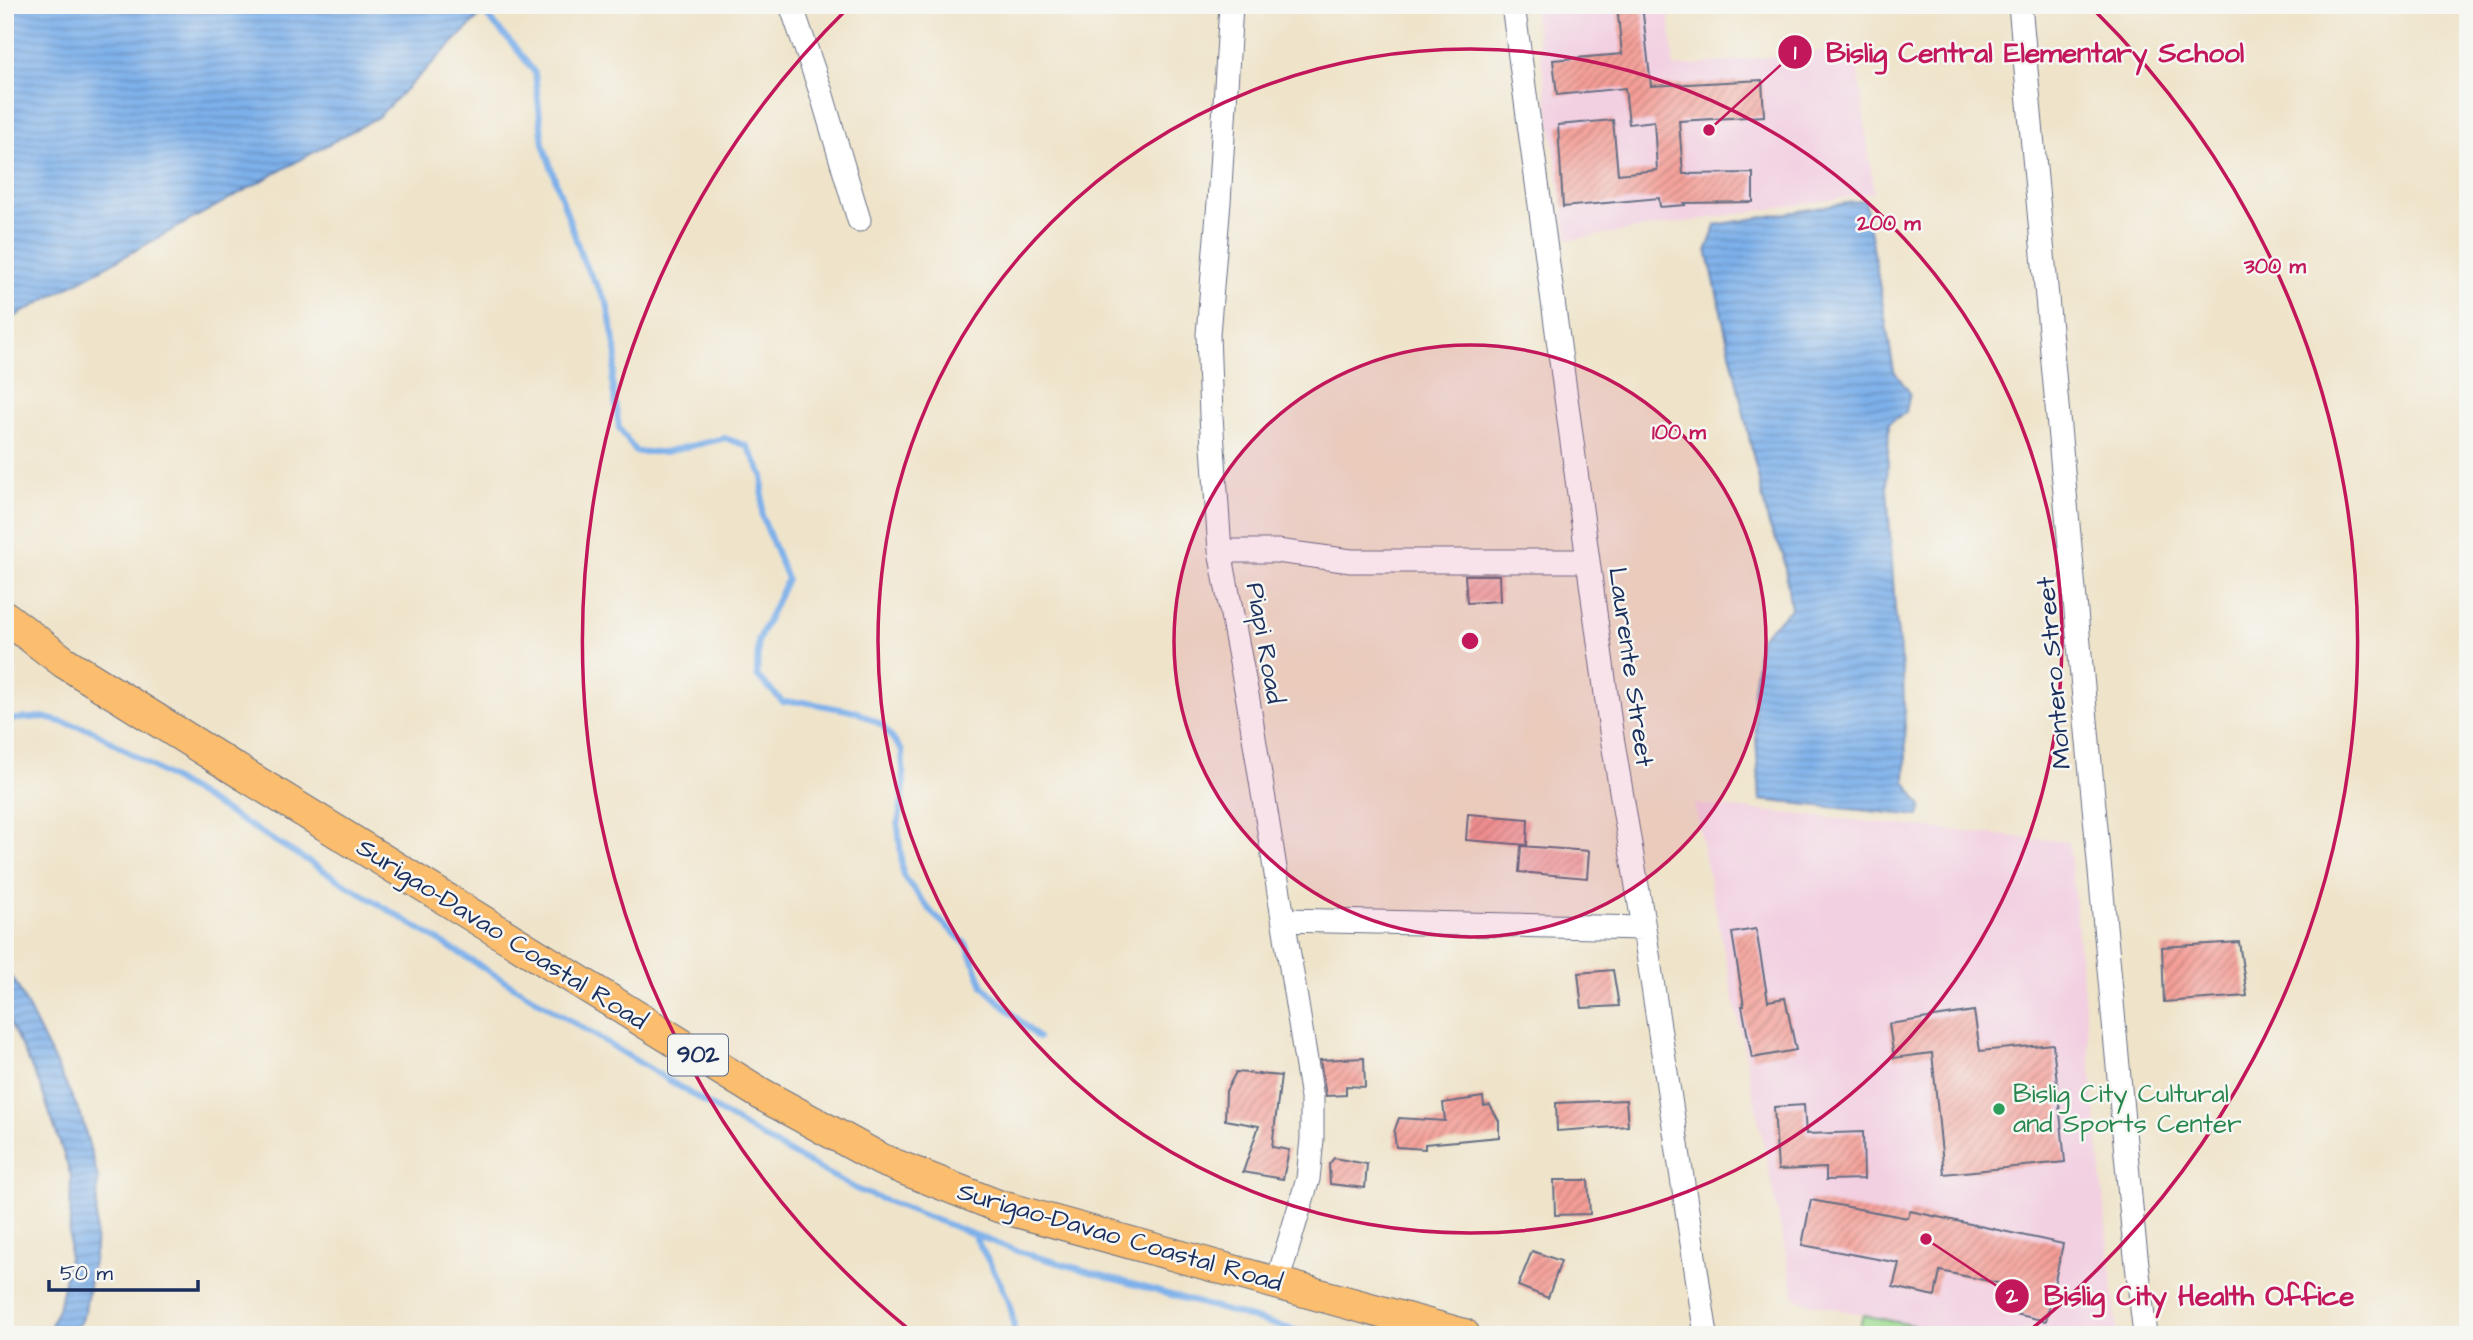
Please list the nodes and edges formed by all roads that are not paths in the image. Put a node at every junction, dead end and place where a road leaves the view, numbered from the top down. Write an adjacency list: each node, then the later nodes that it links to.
1 (791, 5): 5 (street)
2 (1231, 5): 6 (street, Piapi Road)
3 (1513, 5): 7 (street, Laurente Street)
4 (2020, 5): 14 (street, Montero Street)
5 (859, 220)
6 (1220, 551): 7 (street); 9 (street, Piapi Road)
7 (1587, 561): 10 (street, Laurente Street)
8 (5, 617): 11 (highway, Surigao-Davao Coastal Road / 902)
9 (1284, 920): 10 (street); 11 (street, Piapi Road)
10 (1644, 928): 13 (street, Laurente Street)
11 (1277, 1283): 12 (highway, Surigao-Davao Coastal Road / 902)
12 (1464, 1335)
13 (1706, 1335)
14 (2145, 1335)

